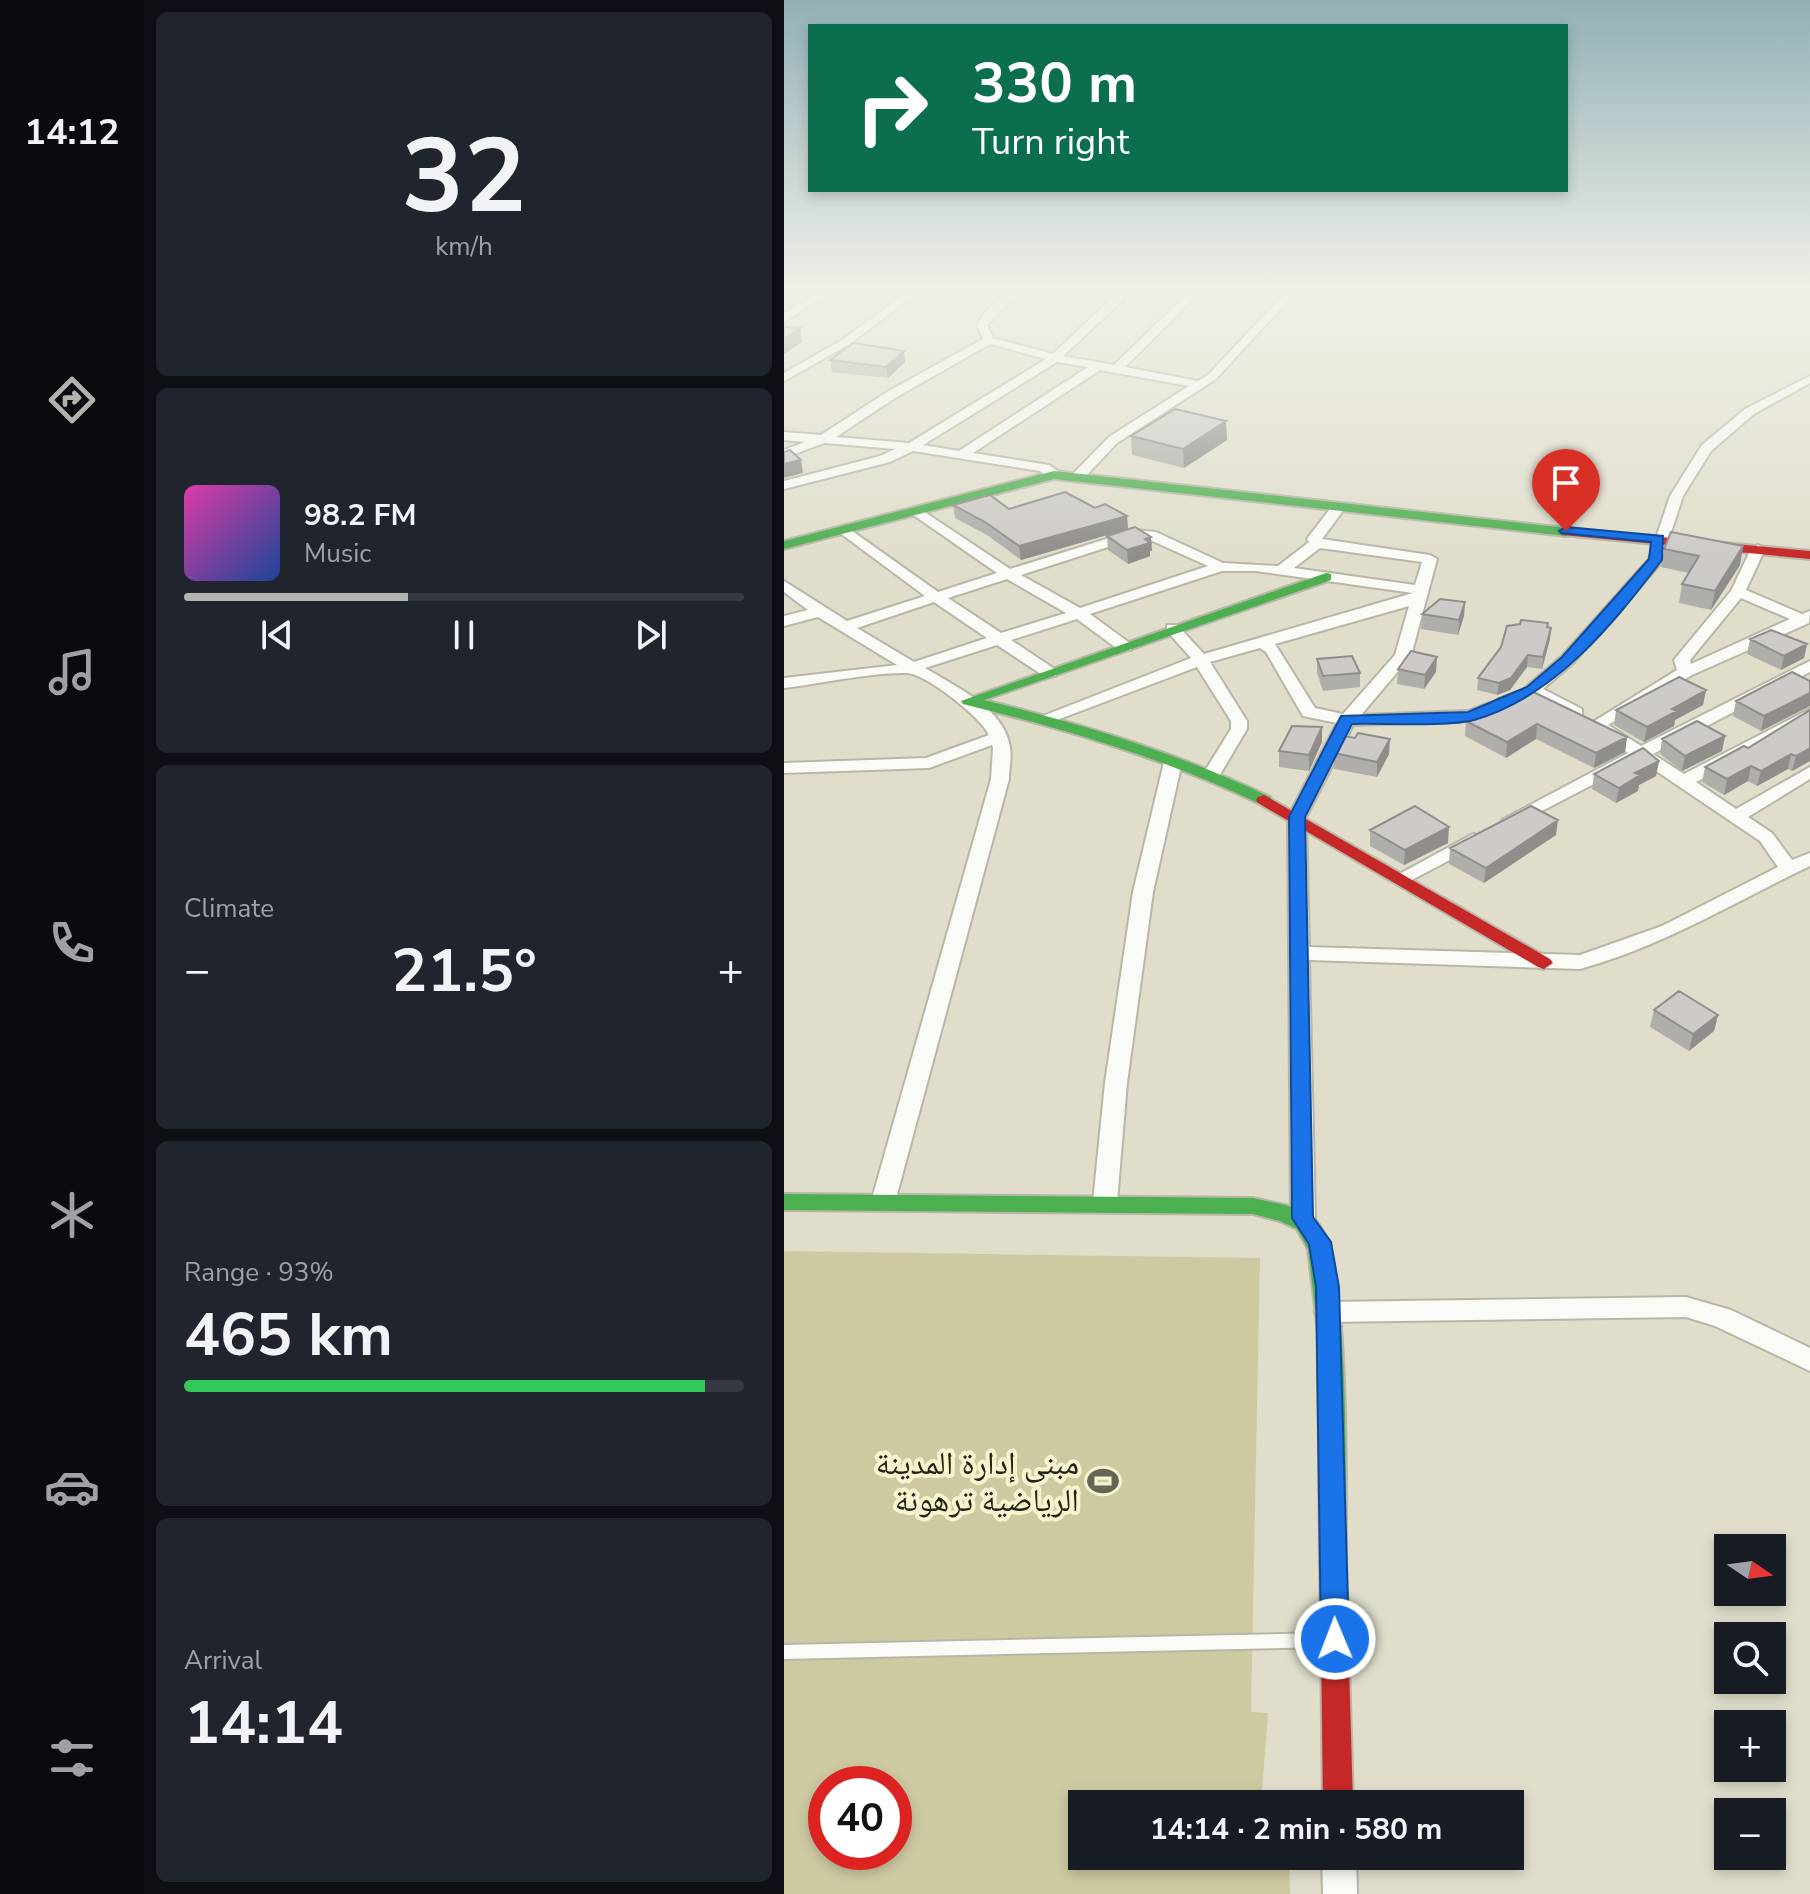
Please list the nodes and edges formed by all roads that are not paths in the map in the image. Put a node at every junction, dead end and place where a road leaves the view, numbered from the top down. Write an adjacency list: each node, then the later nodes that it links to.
1 (917, 380): 15 (street)
2 (1018, 380): 10 (street)
3 (1075, 380): 13 (street)
4 (1177, 380): 7 (street)
5 (1206, 380): 7 (street)
6 (1807, 380): 8 (street)
7 (1201, 385): 20 (street)
8 (1796, 385): 9 (street); 25 (street)
9 (1810, 391)
10 (972, 408): 11 (street); 16 (street)
11 (987, 411)
12 (1003, 414): 13 (street)
13 (1018, 417): 18 (street)
14 (784, 436): 15 (street)
15 (824, 439): 16 (street); 17 (street)
16 (911, 447): 18 (street); 21 (street)
17 (784, 454)
18 (963, 454): 19 (street)
19 (1054, 475): 20 (street); 23 (street)
20 (1078, 476): 22 (street)
21 (784, 485)
22 (1338, 508): 25 (street); 26 (street)
23 (917, 511): 24 (street); 32 (street)
24 (845, 530): 27 (street); 37 (street)
25 (1658, 539): 28 (street); 53 (street)
26 (1317, 543): 31 (street); 36 (street)
27 (784, 545)
28 (1758, 549): 29 (street); 35 (street)
29 (1810, 555)
30 (1221, 567): 31 (street); 32 (street); 39 (street)
31 (1282, 570): 33 (street)
32 (1010, 575): 37 (street); 39 (street)
33 (1326, 577): 36 (street); 43 (street)
34 (784, 585): 38 (street)
35 (1738, 592): 40 (street); 50 (street)
36 (1419, 595): 45 (street); 57 (street)
37 (936, 597): 42 (street); 44 (street)
38 (820, 612): 41 (street); 42 (street)
39 (1081, 615): 44 (street); 46 (street)
40 (1807, 618): 50 (street)
41 (784, 621)
42 (845, 627): 49 (street)
43 (1172, 628): 46 (street); 47 (street)
44 (1004, 640): 49 (street); 51 (street)
45 (1262, 643): 47 (street); 57 (street)
46 (1125, 647): 51 (street)
47 (1201, 660): 56 (street); 64 (street)
48 (1810, 666): 60 (street)
49 (910, 668): 52 (street); 54 (street)
50 (1686, 672): 58 (street)
51 (1050, 673): 54 (street)
52 (784, 683)
53 (1532, 690): 57 (street); 58 (street)
54 (968, 701): 56 (street); 59 (street)
55 (1810, 714): 65 (street)
56 (1043, 719): 61 (street)
57 (1347, 720): 66 (street)
58 (1596, 725): 60 (street)
59 (998, 737): 62 (street); 74 (street)
60 (1641, 751): 65 (street); 70 (street)
61 (1173, 762): 64 (street); 75 (street)
62 (784, 768)
63 (1810, 772): 67 (street)
64 (1212, 774): 66 (street)
65 (1681, 783): 67 (street)
66 (1297, 817): 70 (street); 71 (street)
67 (1735, 817): 69 (street)
68 (1810, 859): 69 (street)
69 (1789, 869): 72 (street)
70 (1401, 878): 72 (street)
71 (1299, 953): 72 (street); 76 (street)
72 (1544, 963)
73 (784, 1202): 74 (street)
74 (883, 1202): 75 (street)
75 (1105, 1202): 76 (street)
76 (1303, 1218): 77 (street)
77 (1328, 1312): 78 (street); 79 (street)
78 (1810, 1360)
79 (1335, 1639): 80 (lane); 81 (street)
80 (784, 1652)
81 (1338, 1790)
82 (1339, 1870): 83 (street)
83 (1340, 1894)

